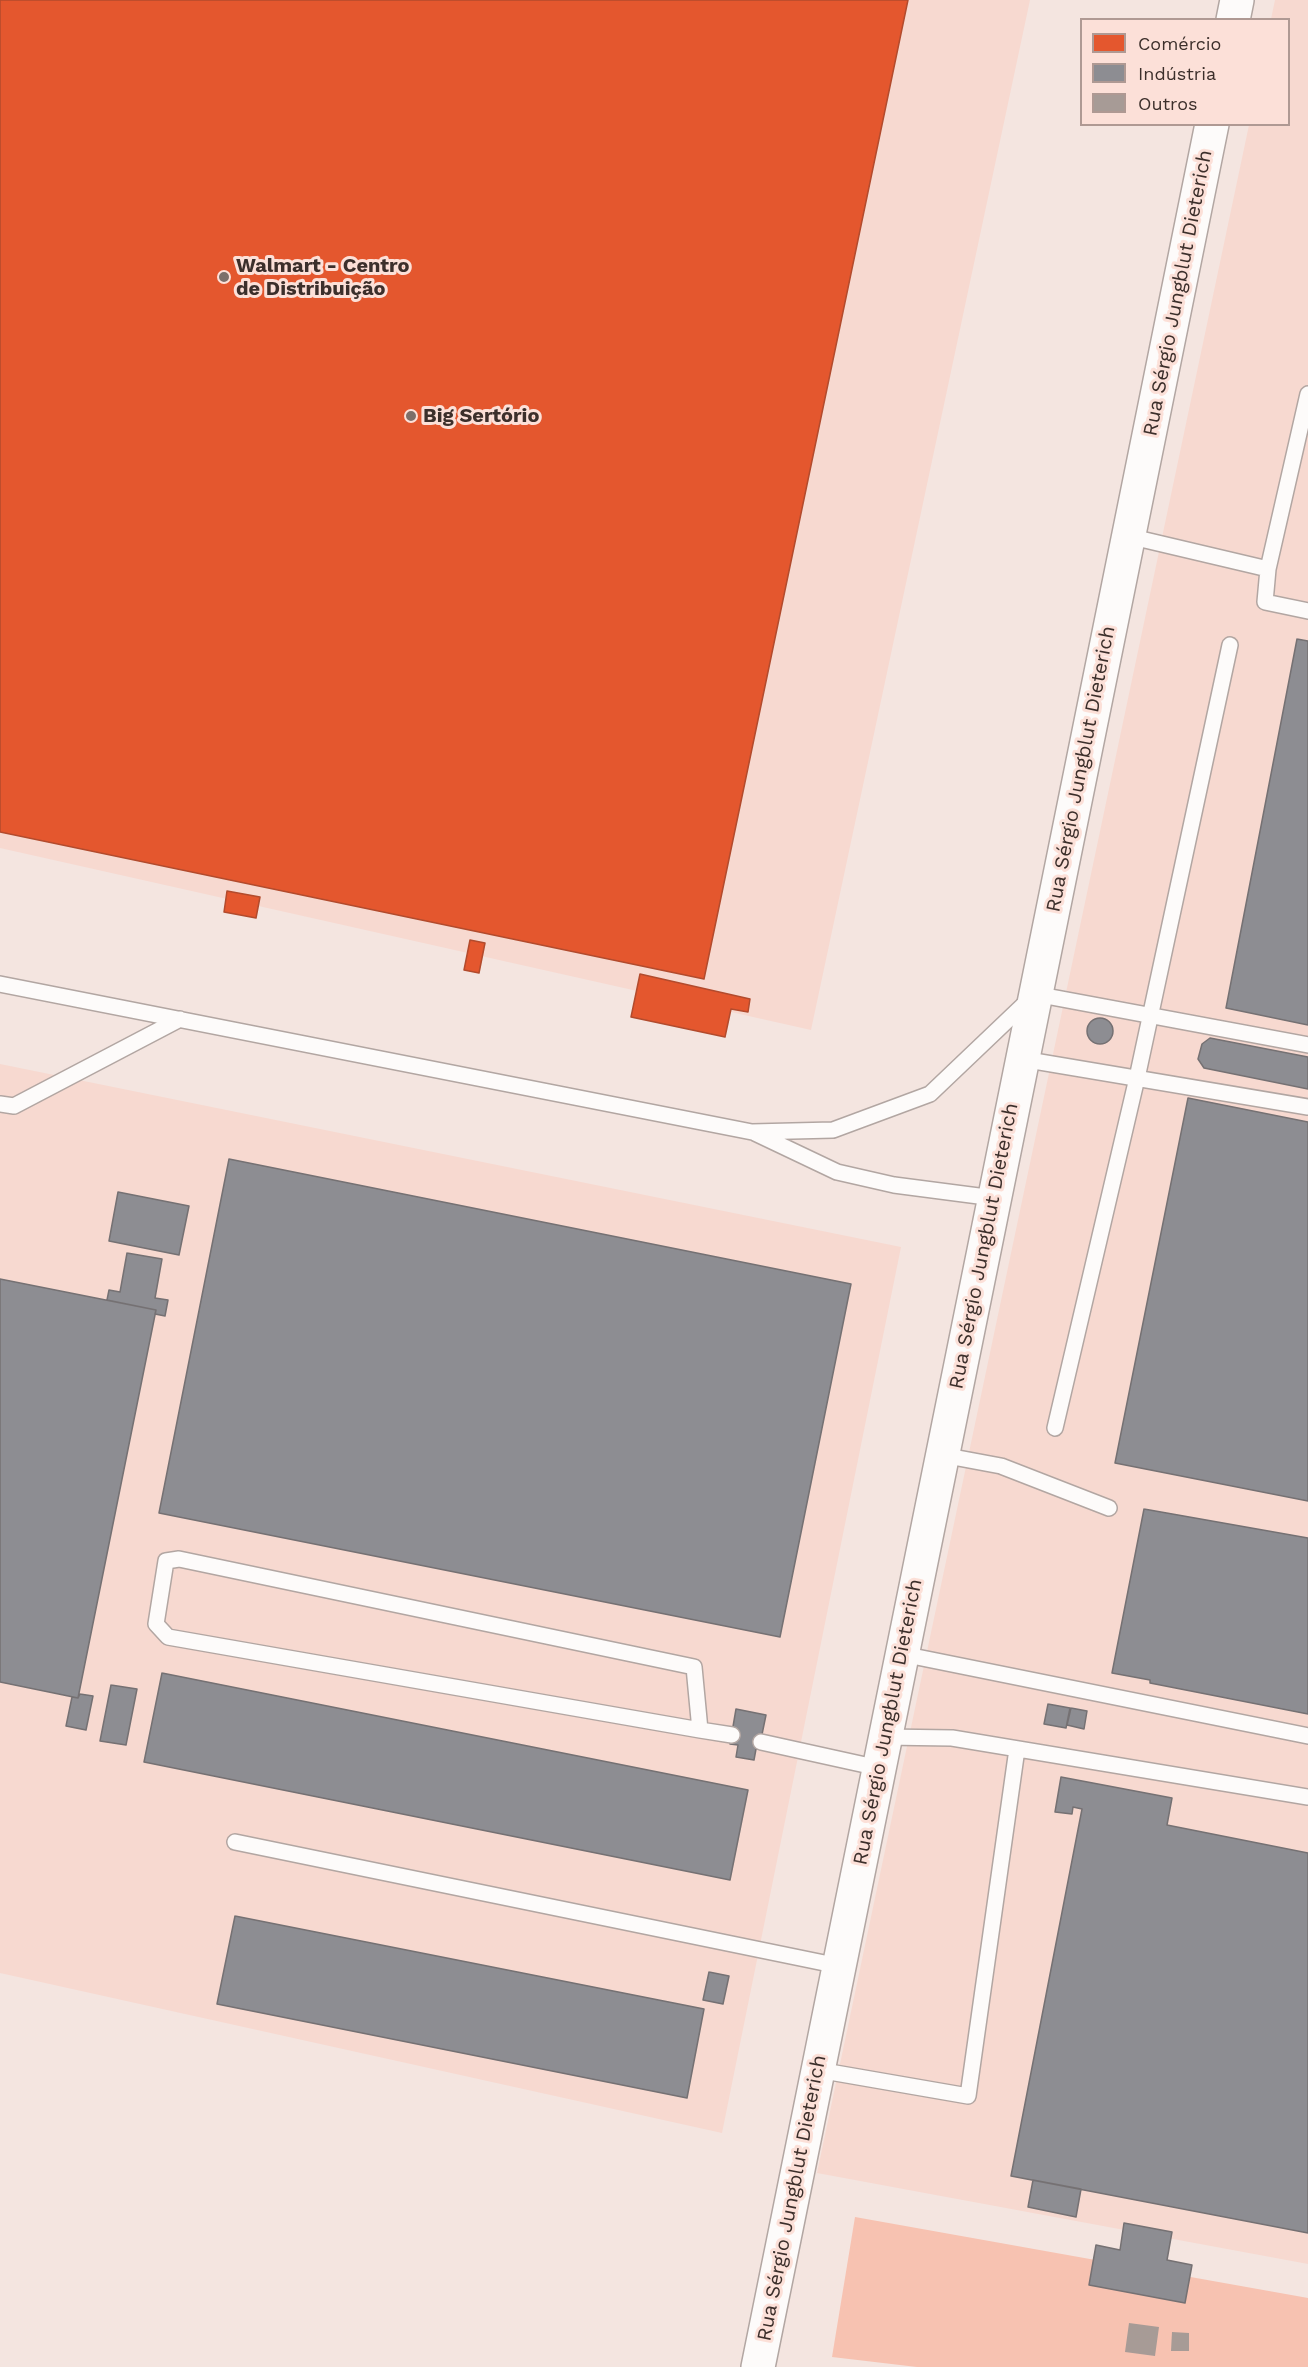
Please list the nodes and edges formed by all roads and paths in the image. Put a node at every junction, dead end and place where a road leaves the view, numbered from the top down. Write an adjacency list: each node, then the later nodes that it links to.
1 (1237, 0): 2 (street)
2 (1233, 18)
3 (1212, 126): 5 (street, Rua Sérgio Jungblut Dieterich)
4 (1308, 394): 6 (lane)
5 (1128, 536): 6 (lane); 10 (street, Rua Sérgio Jungblut Dieterich)
6 (1268, 569): 7 (lane)
7 (1308, 611)
8 (1230, 645): 11 (lane)
9 (0, 984): 12 (lane)
10 (1035, 994): 11 (lane); 14 (street, Rua Sérgio Jungblut Dieterich); 18 (lane)
11 (1148, 1015): 13 (lane); 15 (lane)
12 (180, 1019): 16 (lane); 18 (lane)
13 (1308, 1045)
14 (1022, 1059): 15 (lane); 19 (street, Rua Sérgio Jungblut Dieterich)
15 (1137, 1078): 17 (lane); 20 (lane)
16 (0, 1104)
17 (1308, 1107)
18 (752, 1132): 19 (lane)
19 (994, 1198): 21 (street, Rua Sérgio Jungblut Dieterich)
20 (1055, 1428)
21 (942, 1455): 22 (lane); 23 (street, Rua Sérgio Jungblut Dieterich)
22 (1109, 1508)
23 (902, 1654): 26 (lane); 29 (street, Rua Sérgio Jungblut Dieterich)
24 (700, 1730): 24 (lane); 25 (lane)
25 (732, 1735)
26 (1308, 1736)
27 (761, 1742): 29 (lane)
28 (1017, 1749): 29 (lane); 30 (lane); 33 (lane)
29 (882, 1752): 32 (street, Rua Sérgio Jungblut Dieterich)
30 (1308, 1797)
31 (235, 1842): 32 (lane)
32 (839, 1966): 33 (street, Rua Sérgio Jungblut Dieterich)
33 (818, 2070): 34 (street, Rua Sérgio Jungblut Dieterich)
34 (758, 2367)

